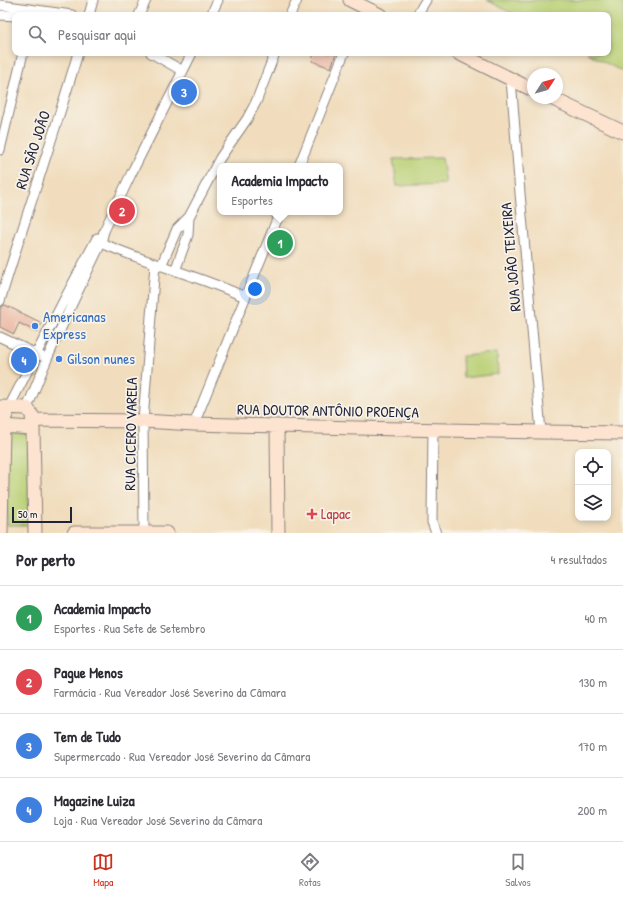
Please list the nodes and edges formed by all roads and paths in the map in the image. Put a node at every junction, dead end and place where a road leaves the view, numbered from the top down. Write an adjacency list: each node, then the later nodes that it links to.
1 (93, 0): 10 (street)
2 (146, 0): 11 (street)
3 (218, 0): 12 (street)
4 (297, 0): 13 (street)
5 (350, 0): 8 (main road)
6 (426, 0): 15 (street)
7 (0, 5): 9 (street)
8 (362, 7): 14 (main road)
9 (32, 12)
10 (90, 12)
11 (140, 12)
12 (212, 12)
13 (291, 12)
14 (373, 12)
15 (419, 12)
16 (0, 15): 17 (street)
17 (12, 16)
18 (22, 56): 30 (street)
19 (77, 56): 40 (street, RUA SÃO JOÃO)
20 (156, 56): 25 (street)
21 (190, 56): 25 (street)
22 (274, 56): 31 (street)
23 (343, 56): 32 (street)
24 (464, 56): 26 (main road)
25 (183, 71): 36 (street)
26 (511, 79): 27 (main road); 53 (street, RUA JOÃO TEIXEIRA)
27 (527, 87)
28 (563, 104): 29 (main road)
29 (623, 132)
30 (0, 150)
31 (217, 163)
32 (300, 163)
33 (217, 164): 35 (street)
34 (279, 215): 39 (street)
35 (189, 217): 37 (street, RUA CICERO VARELA); 38 (street)
36 (98, 242): 37 (street); 41 (street)
37 (158, 265): 38 (street); 47 (street, RUA CICERO VARELA)
38 (175, 271): 39 (street)
39 (245, 297): 49 (street)
40 (0, 301)
41 (68, 302): 43 (street); 44 (street)
42 (0, 337): 43 (street)
43 (37, 354): 44 (street); 45 (street)
44 (47, 359): 46 (street)
45 (5, 408): 46 (main road); 50 (main road)
46 (27, 408): 48 (main road)
47 (143, 421): 48 (main road, RUA DOUTOR ANTÔNIO PROENÇA); 49 (main road, RUA DOUTOR ANTÔNIO PROENÇA); 59 (street, RUA CICERO VARELA)
48 (33, 424): 50 (main road, RUA DOUTOR ANTÔNIO PROENÇA); 57 (main road)
49 (194, 424): 51 (main road, RUA DOUTOR ANTÔNIO PROENÇA)
50 (2, 426): 56 (main road)
51 (277, 426): 52 (main road, RUA DOUTOR ANTÔNIO PROENÇA); 61 (main road)
52 (433, 429): 53 (main road, RUA DOUTOR ANTÔNIO PROENÇA); 55 (street)
53 (541, 432): 54 (main road, RUA DOUTOR ANTÔNIO PROENÇA)
54 (623, 432)
55 (432, 522): 62 (street); 63 (street)
56 (1, 533)
57 (35, 533)
58 (74, 533): 59 (main road)
59 (144, 533): 60 (main road)
60 (167, 533)
61 (278, 533)
62 (428, 533)
63 (436, 533)

